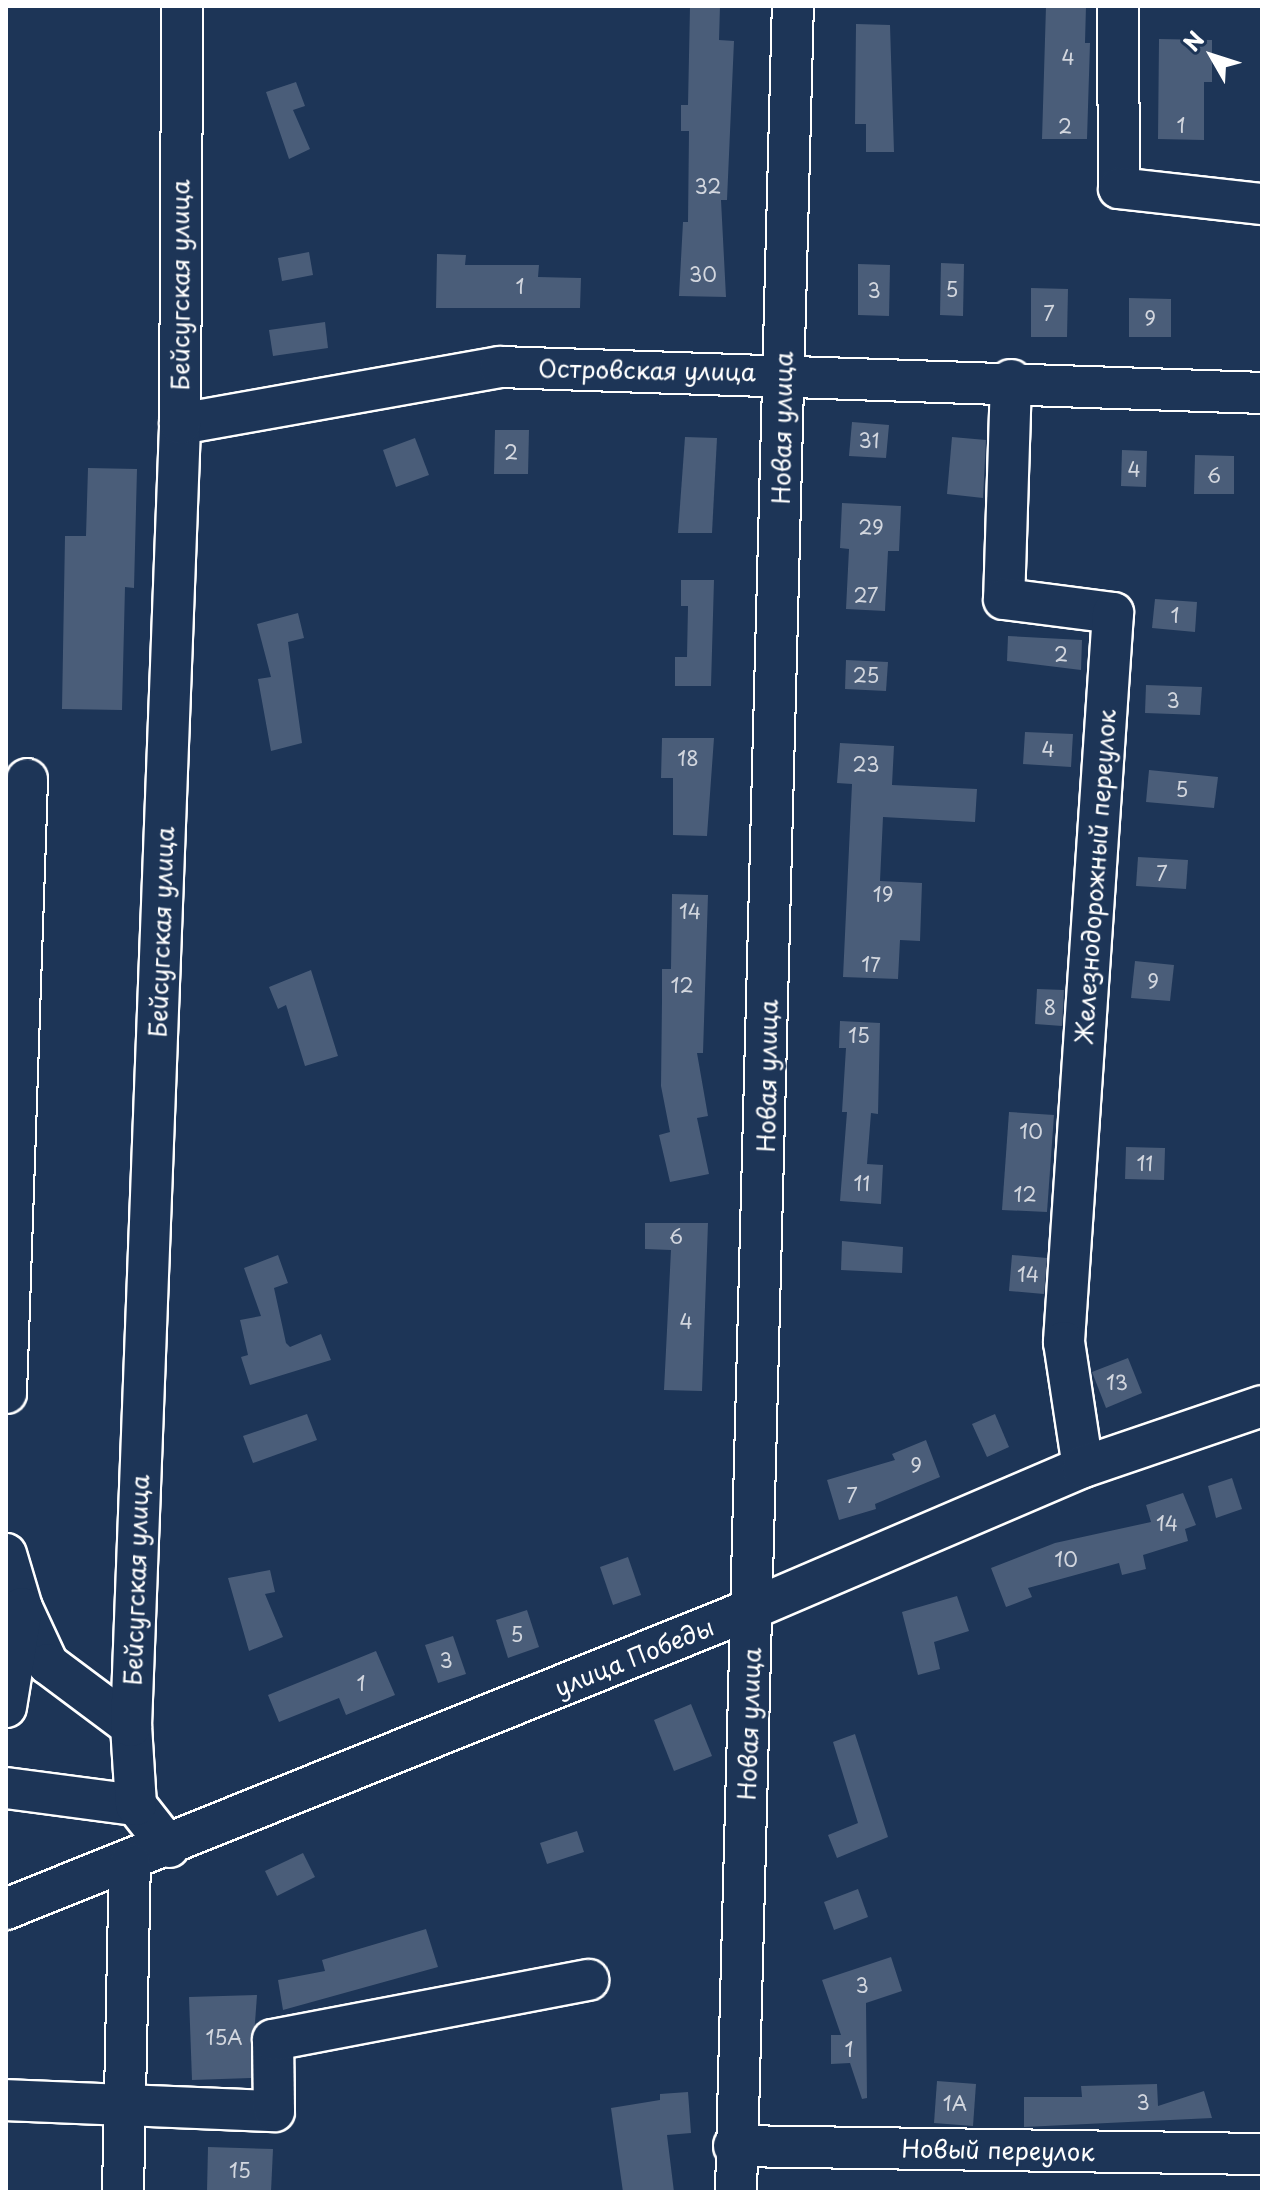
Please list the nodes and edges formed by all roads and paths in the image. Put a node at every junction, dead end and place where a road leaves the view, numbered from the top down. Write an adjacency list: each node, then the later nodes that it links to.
1 (182, 6): 8 (street, Бейсугская улица)
2 (793, 6): 5 (street, Новая улица)
3 (1118, 6): 4 (street)
4 (1262, 204)
5 (784, 373): 6 (street, Островская улица); 8 (street, Островская улица); 15 (street, Новая улица)
6 (1011, 380): 7 (street, Островская улица); 12 (street, Железнодорожный переулок)
7 (1262, 393)
8 (180, 424): 17 (street, Бейсугская улица)
9 (27, 779): 10 (street)
10 (6, 1393)
11 (1262, 1406): 12 (street, улица Победы)
12 (1083, 1467): 15 (street, улица Победы)
13 (6, 1554): 14 (street)
14 (22, 1608): 16 (street); 17 (street)
15 (754, 1608): 20 (street, улица Победы); 26 (street, Новая улица)
16 (6, 1707)
17 (131, 1726): 19 (street, Бейсугская улица)
18 (6, 1788): 19 (street)
19 (136, 1805): 20 (street)
20 (169, 1847): 21 (street, улица Победы)
21 (130, 1863): 22 (street, улица Победы); 25 (street)
22 (6, 1909)
23 (588, 1980): 25 (street)
24 (6, 2100): 25 (street)
25 (126, 2107): 28 (street)
26 (734, 2146): 27 (street, Новый переулок); 29 (street, Новая улица)
27 (1262, 2154)
28 (123, 2192)
29 (736, 2192)

